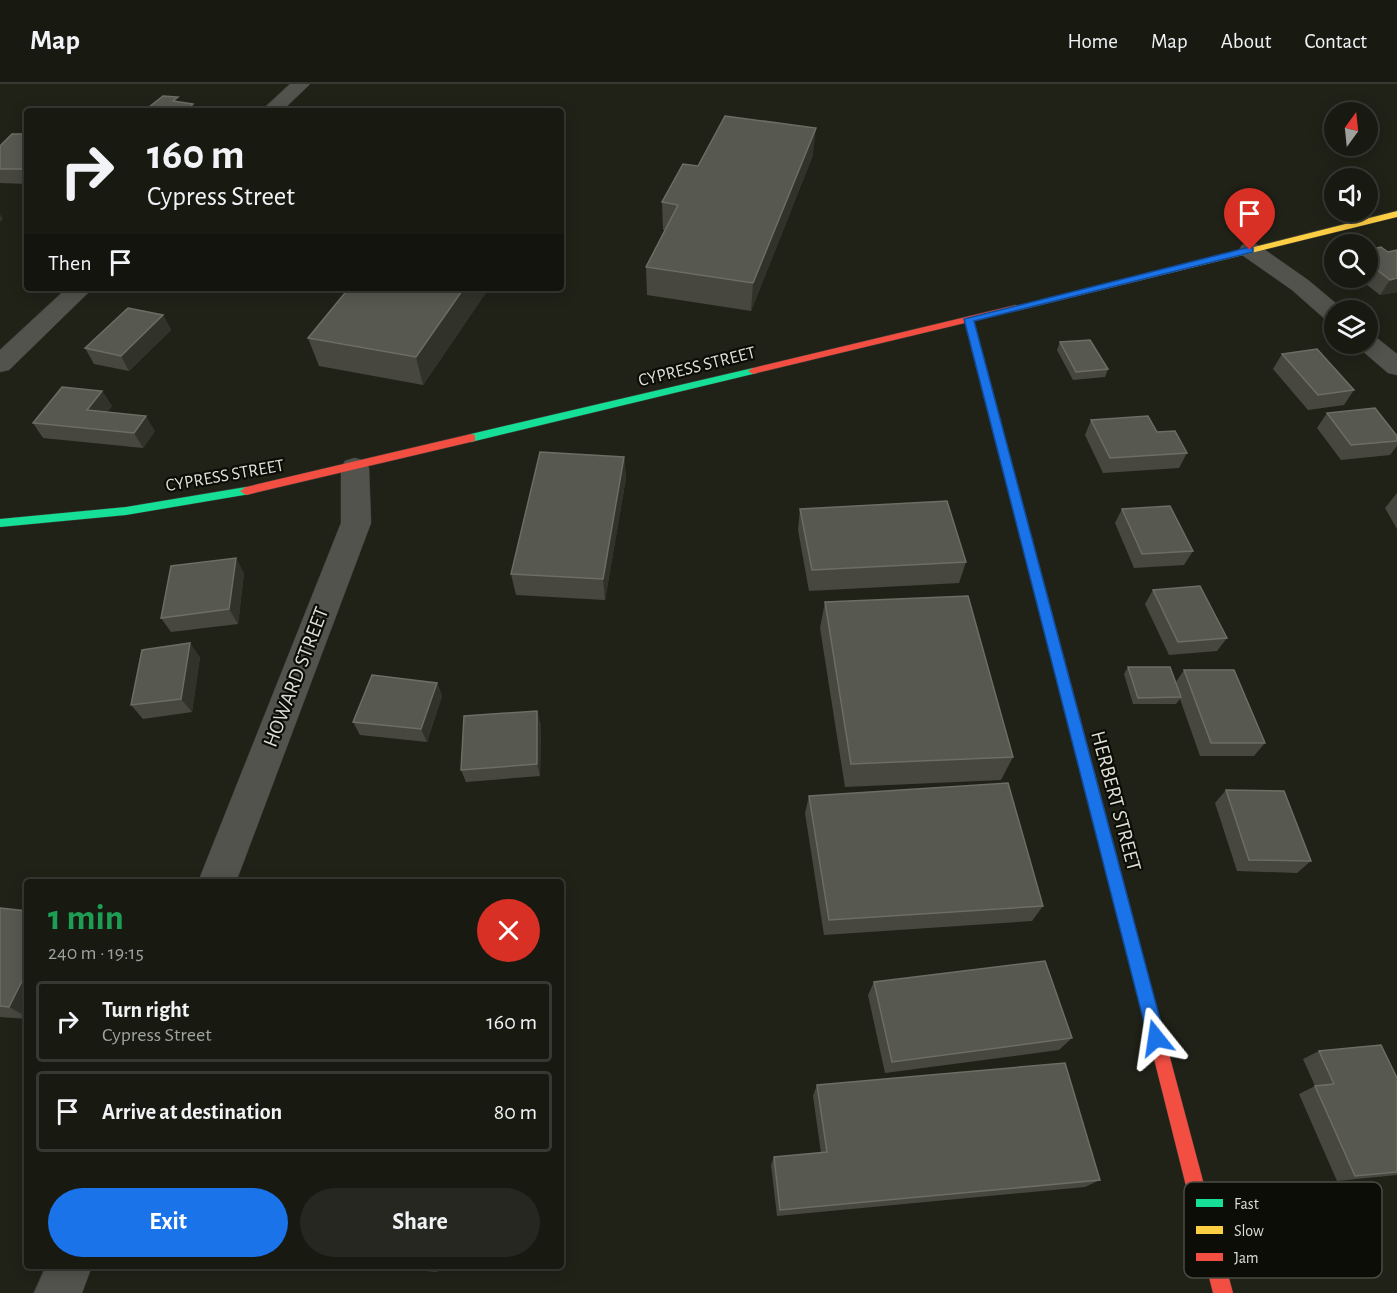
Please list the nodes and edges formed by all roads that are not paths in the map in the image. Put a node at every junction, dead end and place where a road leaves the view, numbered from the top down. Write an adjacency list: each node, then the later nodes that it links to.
1 (301, 84): 2 (street)
2 (274, 108)
3 (1397, 214): 4 (street, CYPRESS STREET)
4 (1250, 250): 6 (street); 7 (street, CYPRESS STREET)
5 (78, 291): 9 (street)
6 (1324, 306)
7 (969, 319): 11 (street, CYPRESS STREET); 14 (street, HERBERT STREET)
8 (1378, 351): 10 (street)
9 (0, 364)
10 (1397, 367)
11 (355, 468): 12 (street, CYPRESS STREET); 13 (street, HOWARD STREET)
12 (0, 523)
13 (218, 879)
14 (1193, 1182)
15 (68, 1269): 17 (street)
16 (1218, 1278): 18 (street, HERBERT STREET)
17 (58, 1293)
18 (1222, 1293)

